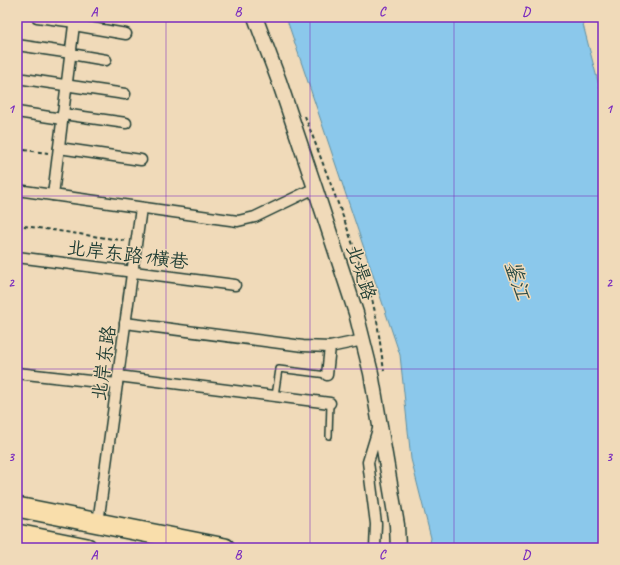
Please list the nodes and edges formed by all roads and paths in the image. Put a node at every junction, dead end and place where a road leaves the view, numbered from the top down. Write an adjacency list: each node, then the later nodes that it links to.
1 (37, 17): 4 (street)
2 (255, 17): 19 (main road, 北堤路)
3 (601, 17): 5 (path)
4 (75, 22): 6 (street); 8 (street)
5 (603, 25)
6 (126, 34)
7 (17, 45): 8 (street)
8 (71, 54): 9 (street); 11 (street)
9 (106, 60)
10 (17, 78): 11 (street)
11 (67, 85): 12 (street); 14 (street)
12 (125, 94)
13 (17, 112): 14 (street)
14 (63, 117): 15 (street); 17 (street)
15 (126, 123)
16 (17, 149): 17 (path)
17 (58, 152): 18 (street); 21 (street)
18 (141, 160)
19 (315, 188): 22 (street); 29 (main road, 北堤路)
20 (17, 190): 21 (street)
21 (53, 195): 22 (street)
22 (141, 208): 24 (street, 北岸东路)
23 (17, 225): 24 (path)
24 (136, 242): 26 (street, 北岸东路)
25 (17, 257): 26 (street, 北岸东路1横巷)
26 (132, 272): 27 (street, 北岸东路1横巷); 28 (street, 北岸东路)
27 (235, 285)
28 (125, 323): 30 (street); 33 (street, 北岸东路)
29 (363, 340): 30 (street); 36 (main road, 北堤路)
30 (330, 347): 32 (street)
31 (17, 373): 33 (street)
32 (327, 375): 34 (lane)
33 (118, 380): 34 (street); 39 (street, 北岸东路)
34 (275, 396): 35 (street)
35 (330, 403): 37 (lane)
36 (380, 425): 43 (street); 44 (main road, 北堤路)
37 (328, 436)
38 (17, 506): 39 (highway)
39 (98, 523): 42 (highway)
40 (17, 534): 41 (highway)
41 (87, 548)
42 (225, 548)
43 (375, 548)
44 (398, 548)

